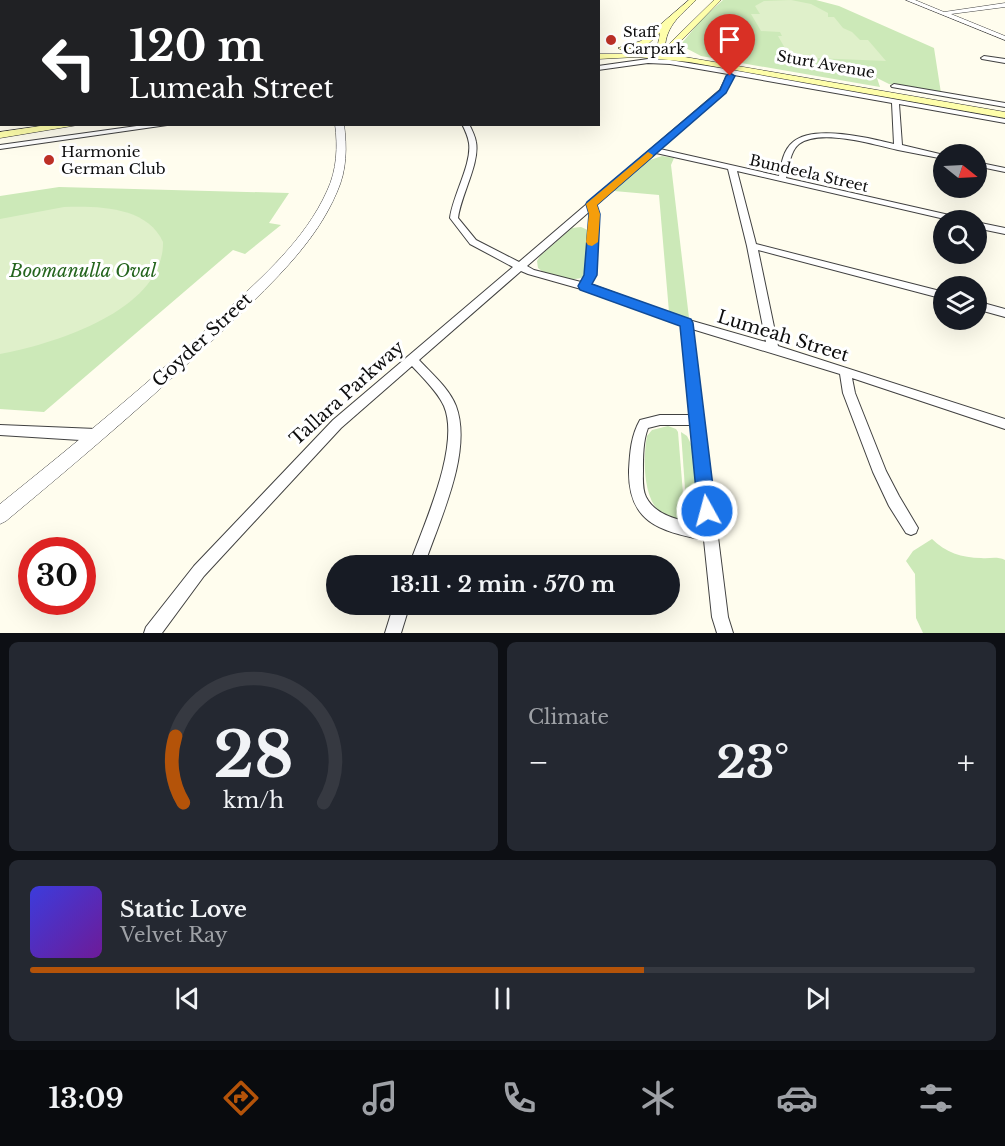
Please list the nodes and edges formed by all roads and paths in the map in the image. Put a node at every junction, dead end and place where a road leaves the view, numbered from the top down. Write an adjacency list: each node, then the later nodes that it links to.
1 (693, 0): 6 (main road)
2 (716, 0): 8 (main road)
3 (909, 0): 5 (street)
4 (1005, 6): 5 (street)
5 (944, 13): 9 (street)
6 (670, 19): 7 (main road); 11 (main road)
7 (662, 35): 8 (main road); 10 (main road)
8 (680, 38): 10 (main road); 14 (main road)
9 (1005, 38)
10 (666, 53): 13 (main road); 13 (main road, Sturt Avenue); 14 (main road, Sturt Avenue); 18 (main road)
11 (600, 54)
12 (600, 54): 13 (main road)
13 (648, 56): 17 (street); 18 (main road, Sturt Avenue)
14 (702, 58): 22 (main road, Sturt Avenue)
15 (984, 58): 16 (street)
16 (1005, 61)
17 (600, 68)
18 (736, 70): 20 (street, Sturt Avenue); 23 (main road, Sturt Avenue); 34 (street, Tallara Parkway)
19 (894, 86): 21 (street, Sturt Avenue)
20 (895, 101): 24 (street, Sturt Avenue); 33 (street)
21 (1005, 105)
22 (1005, 110)
23 (1005, 115)
24 (1005, 121)
25 (22, 126): 30 (main road)
26 (65, 126): 31 (main road)
27 (156, 126): 32 (street)
28 (339, 126): 59 (street, Goyder Street)
29 (466, 126): 47 (street, Lumeah Street)
30 (0, 129)
31 (0, 135)
32 (0, 147)
33 (898, 148): 35 (street); 39 (street)
34 (654, 150): 37 (street, Bundeela Street); 40 (street, Tallara Parkway)
35 (933, 155)
36 (987, 166): 38 (street)
37 (732, 169): 39 (street, Bundeela Street); 46 (street)
38 (1005, 170)
39 (782, 180): 41 (street, Bundeela Street)
40 (591, 204): 42 (street, Tallara Parkway); 44 (street)
41 (933, 214)
42 (570, 223): 44 (street); 47 (street, Tallara Parkway)
43 (987, 227): 45 (street)
44 (593, 229): 48 (street)
45 (1005, 231)
46 (752, 246): 49 (street); 53 (street)
47 (519, 267): 48 (street, Lumeah Street); 54 (street, Tallara Parkway)
48 (584, 286): 52 (street, Lumeah Street)
49 (933, 293)
50 (987, 308): 51 (street)
51 (1005, 313)
52 (686, 323): 53 (street, Lumeah Street); 56 (street)
53 (773, 349): 55 (street, Lumeah Street)
54 (412, 359): 63 (street); 65 (street, Tallara Parkway)
55 (846, 373): 57 (street, Lumeah Street); 61 (street)
56 (696, 420): 62 (street); 62 (street)
57 (1005, 424)
58 (0, 430): 59 (street)
59 (96, 435): 60 (street, Goyder Street)
60 (0, 515)
61 (911, 528)
62 (710, 534): 67 (street)
63 (420, 555)
64 (399, 615): 66 (street)
65 (152, 633)
66 (393, 633)
67 (725, 633)

